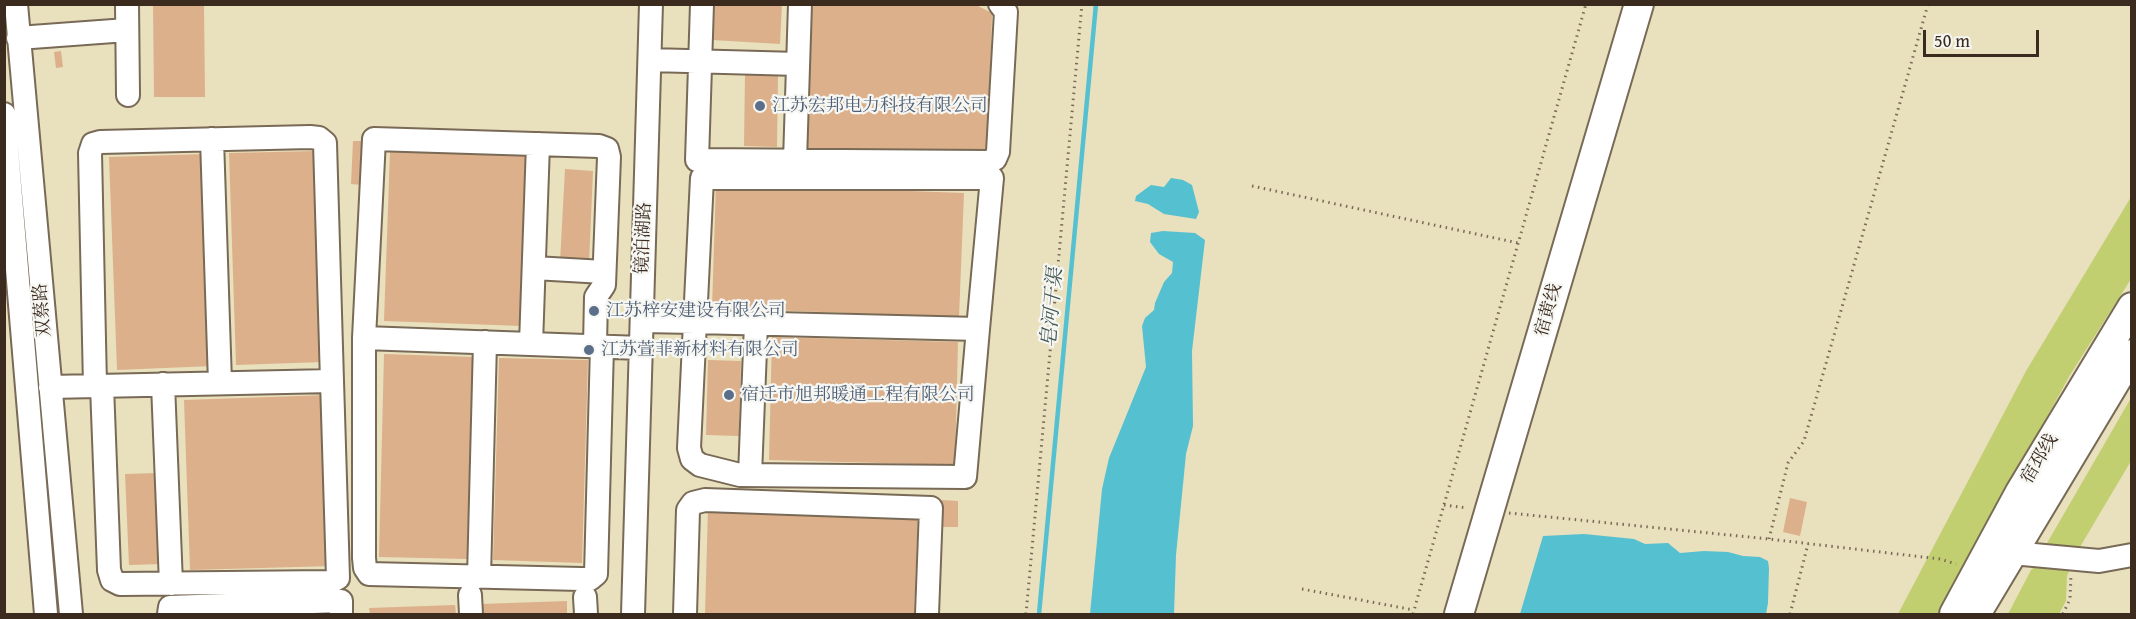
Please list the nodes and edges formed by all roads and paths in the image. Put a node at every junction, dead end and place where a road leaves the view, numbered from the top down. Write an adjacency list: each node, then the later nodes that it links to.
1 (16, 4): 12 (street, 双蔡路)
2 (127, 4): 11 (street)
3 (651, 4): 13 (street, 镜泊湖路)
4 (702, 4): 14 (street)
5 (800, 4): 15 (street)
6 (1000, 4): 20 (street)
7 (1082, 4): 61 (path)
8 (1586, 4): 22 (path)
9 (1639, 4): 43 (main road, 宿黄线)
10 (1928, 4): 44 (path)
11 (127, 30): 12 (street); 16 (street)
12 (18, 38): 41 (street, 双蔡路)
13 (650, 60): 14 (street); 27 (street, 镜泊湖路)
14 (700, 62): 15 (street); 20 (street)
15 (798, 64): 20 (street)
16 (128, 95)
17 (4, 114): 24 (street, 双蔡路)
18 (212, 139): 37 (street); 38 (street); 40 (street)
19 (538, 144): 23 (street); 25 (street); 31 (street)
20 (795, 160)
21 (1252, 186): 22 (path)
22 (1518, 243): 53 (path)
23 (534, 268): 25 (street); 33 (street)
24 (11, 272): 54 (street, 双蔡路)
25 (604, 272): 34 (street)
26 (2132, 307): 49 (main road, 宿邳线)
27 (642, 321): 28 (street); 35 (street, 镜泊湖路)
28 (695, 322): 29 (street); 30 (street); 42 (street)
29 (756, 324): 30 (street); 42 (street)
30 (978, 330): 42 (street)
31 (364, 338): 32 (street); 52 (street)
32 (485, 342): 33 (street); 52 (street)
33 (531, 344): 34 (street)
34 (598, 346): 35 (street); 52 (street)
35 (641, 348): 58 (street, 镜泊湖路)
36 (2132, 354): 46 (main road, 宿邳线)
37 (332, 381): 38 (street); 50 (street)
38 (220, 383): 39 (street)
39 (163, 384): 40 (street); 50 (street)
40 (98, 386): 41 (street); 50 (street)
41 (50, 387): 55 (street, 双蔡路)
42 (750, 475)
43 (1490, 511): 44 (path); 63 (main road, 宿黄线)
44 (1769, 539): 45 (path)
45 (1808, 544): 49 (path); 64 (path)
46 (2013, 553): 48 (street); 66 (main road, 宿邳线)
47 (2132, 555): 48 (street)
48 (2076, 559): 67 (path)
49 (1978, 570): 65 (main road, 宿邳线)
50 (171, 584)
51 (1302, 589): 53 (path)
52 (473, 596)
53 (1414, 610): 62 (path)
54 (46, 615)
55 (71, 615)
56 (170, 615): 57 (street)
57 (341, 615)
58 (633, 615)
59 (684, 615): 60 (street)
60 (927, 615)
61 (1026, 615)
62 (1413, 615)
63 (1459, 615)
64 (1790, 615)
65 (1954, 615)
66 (1976, 615)
67 (2063, 615)

